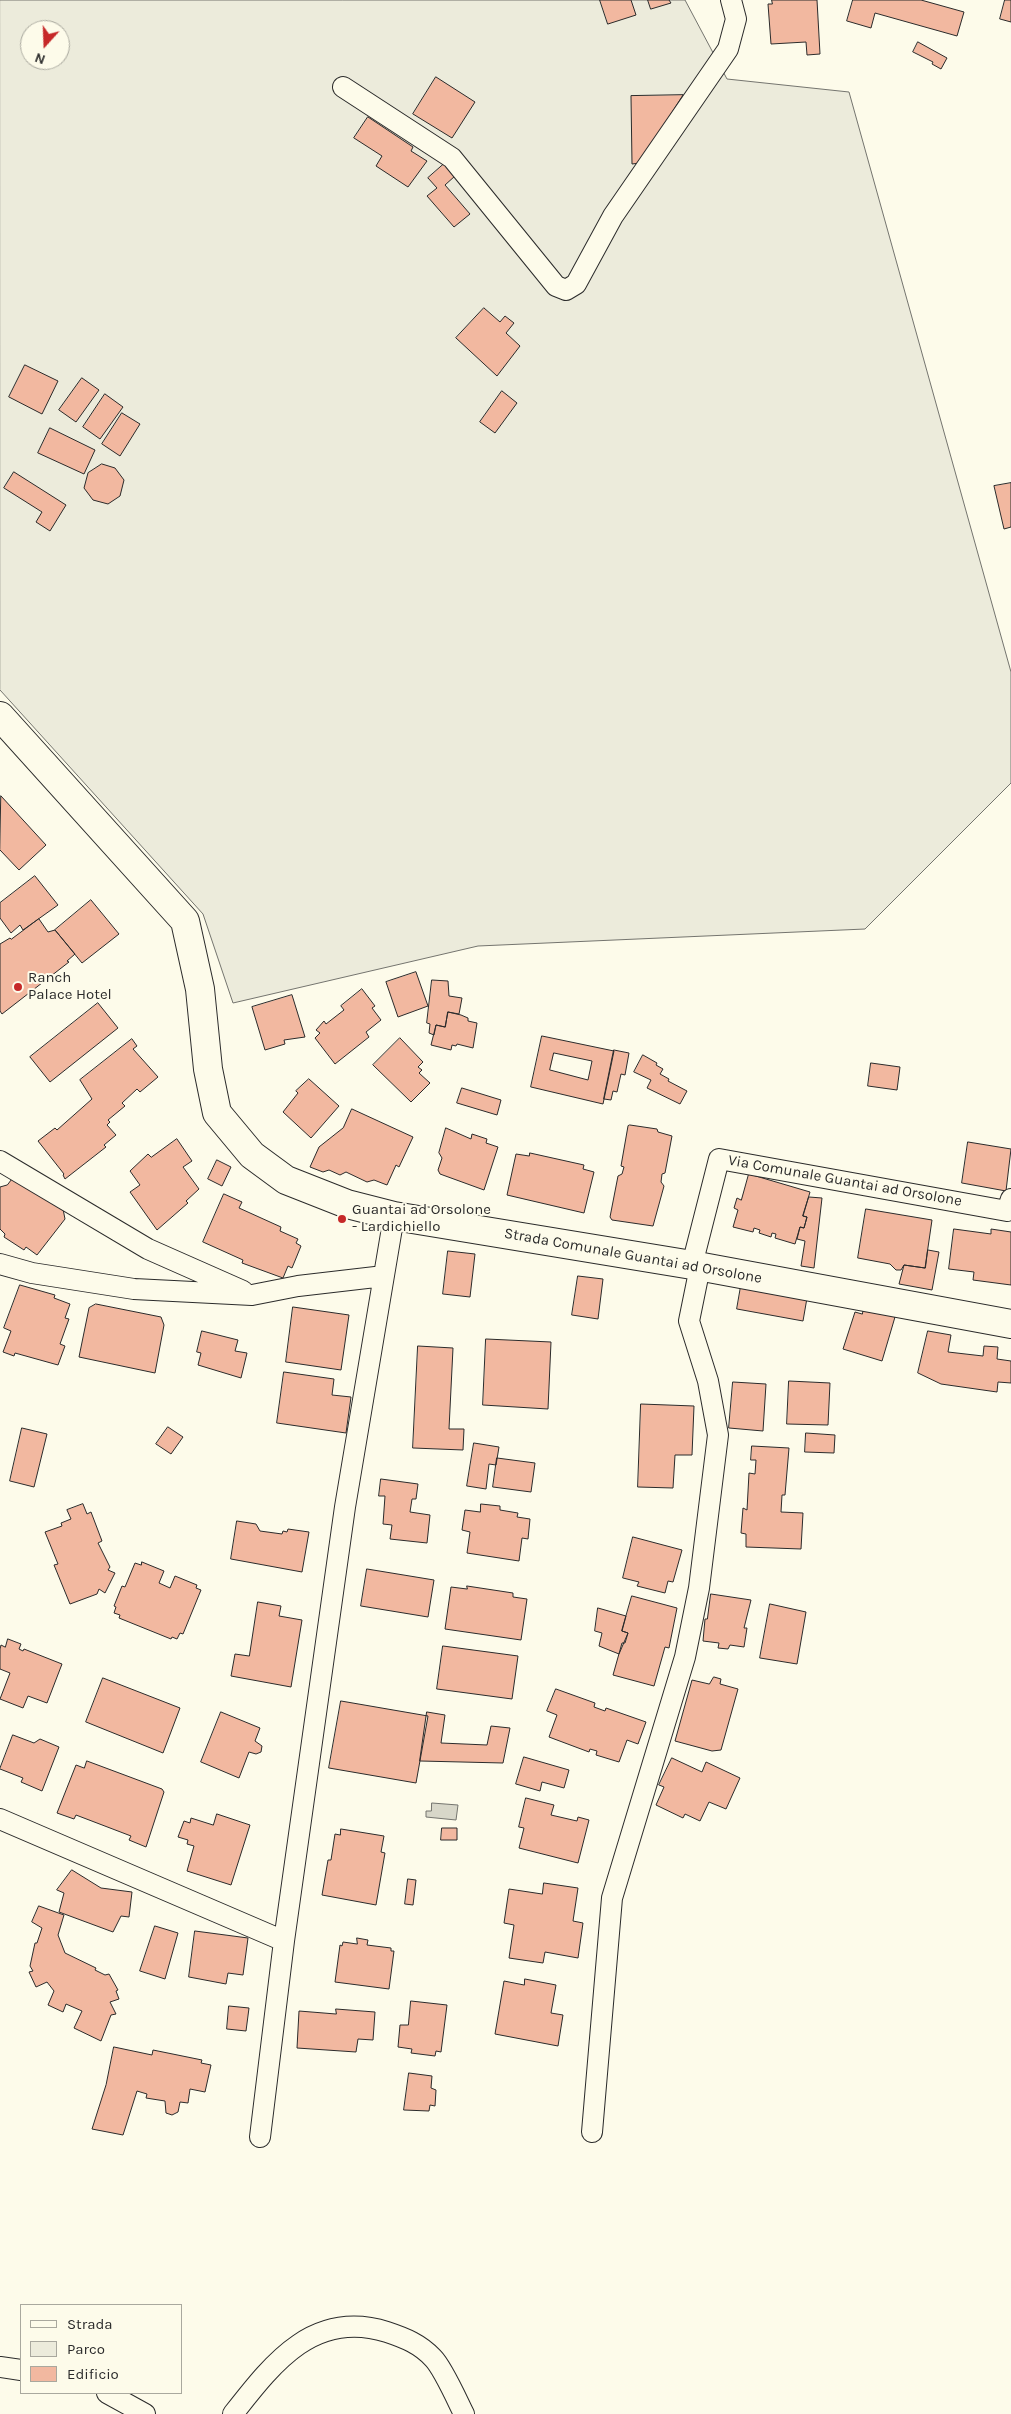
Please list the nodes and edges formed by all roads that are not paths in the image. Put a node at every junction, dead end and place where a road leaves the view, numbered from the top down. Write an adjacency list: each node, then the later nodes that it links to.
1 (730, 0): 2 (street)
2 (343, 88)
3 (0, 716): 6 (street, Strada Comunale Guantai ad Orsolone)
4 (0, 1160): 10 (street)
5 (1011, 1199): 8 (street, Via Comunale Guantai ad Orsolone)
6 (394, 1216): 8 (street, Strada Comunale Guantai ad Orsolone); 9 (street)
7 (0, 1264): 10 (street)
8 (696, 1266): 11 (street, Strada Comunale Guantai ad Orsolone); 14 (street)
9 (384, 1276): 10 (street); 13 (street)
10 (252, 1295)
11 (1011, 1324)
12 (0, 1819): 13 (street)
13 (284, 1942): 15 (street)
14 (592, 2132)
15 (260, 2138)
16 (0, 2367): 17 (street)
17 (20, 2370)
18 (109, 2394): 19 (street)
19 (145, 2414)
20 (232, 2414): 21 (street)
21 (464, 2414)

